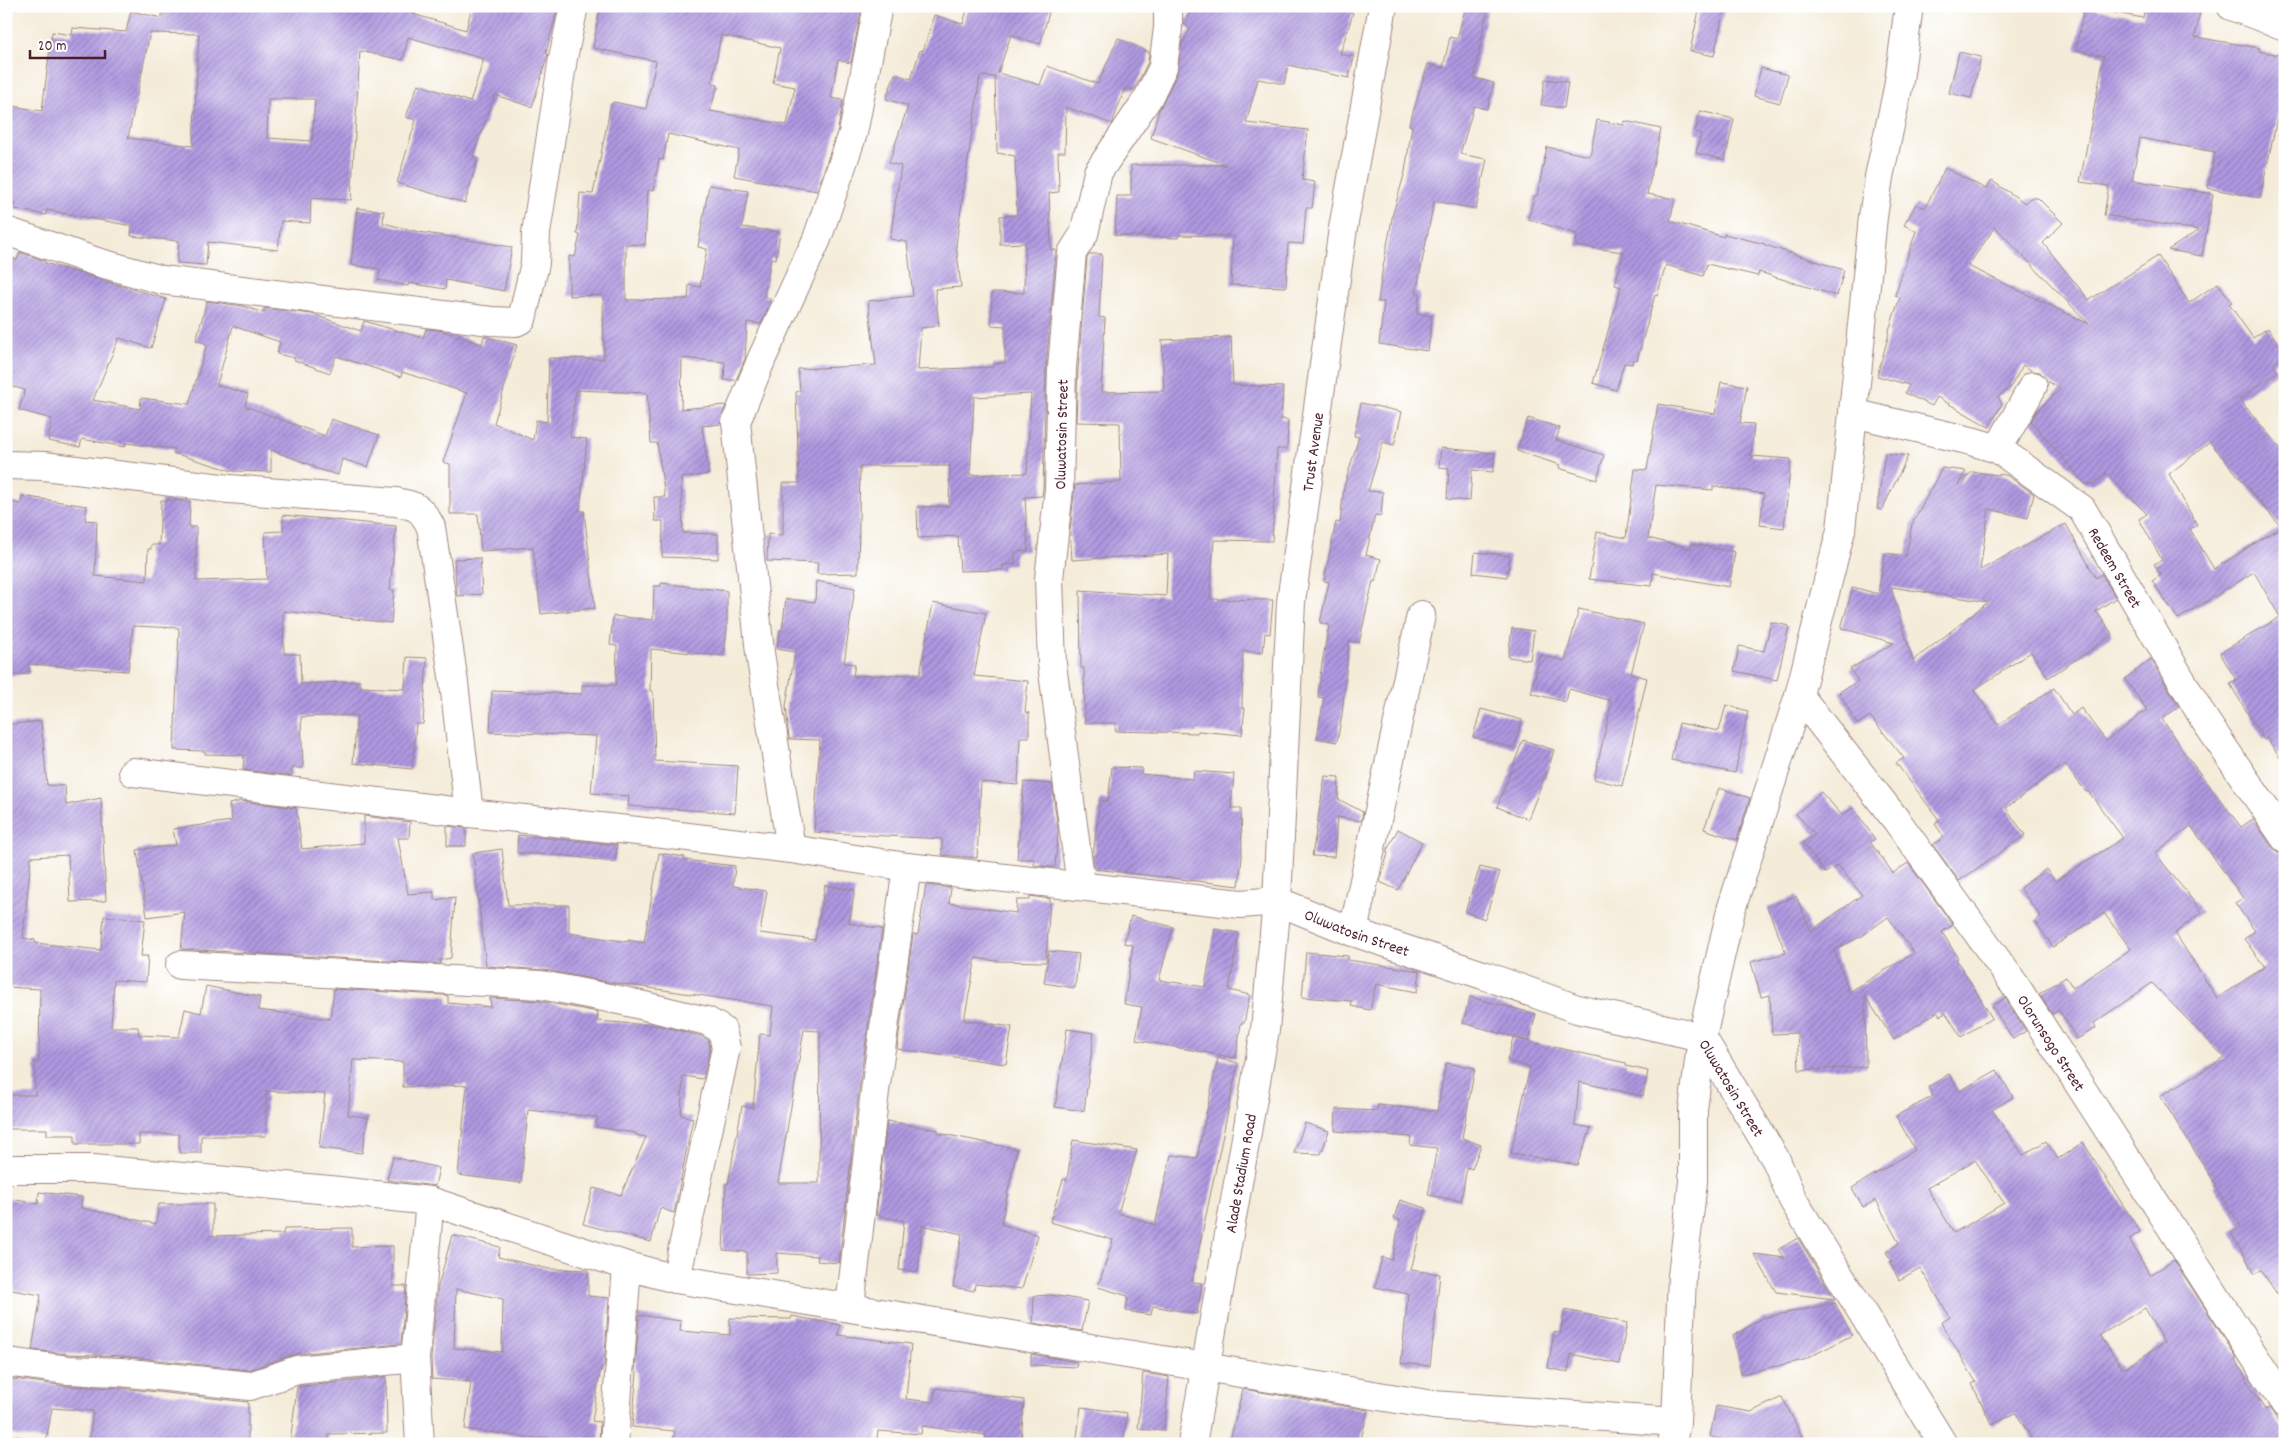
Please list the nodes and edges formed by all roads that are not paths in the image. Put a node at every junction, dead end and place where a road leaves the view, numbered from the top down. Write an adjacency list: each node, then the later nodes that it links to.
1 (574, 6): 8 (street)
2 (878, 6): 18 (street)
3 (1168, 6): 20 (street, Oluwatosin Street)
4 (1383, 6): 21 (street, Trust Avenue)
5 (1909, 6): 10 (street)
6 (2231, 6): 7 (street)
7 (2285, 26)
8 (6, 231)
9 (2033, 386): 11 (street)
10 (1853, 413): 11 (street, Redeem Street); 14 (street)
11 (1998, 449): 17 (street, Redeem Street)
12 (6, 466): 16 (street)
13 (1421, 615): 22 (street)
14 (1799, 695): 24 (street); 33 (street, Olorunsogo Street)
15 (133, 772): 16 (street)
16 (469, 814): 18 (street)
17 (2285, 838)
18 (791, 850): 19 (street)
19 (907, 867): 20 (street); 29 (street)
20 (1081, 886): 21 (street)
21 (1277, 901): 22 (street, Oluwatosin Street); 32 (street, Alade Stadium Road)
22 (1353, 932): 24 (street, Oluwatosin Street)
23 (180, 966): 28 (street)
24 (1702, 1037): 34 (street); 38 (street, Oluwatosin Street)
25 (6, 1169): 26 (street)
26 (430, 1201): 27 (street); 30 (street)
27 (627, 1266): 28 (street); 36 (street)
28 (676, 1279): 29 (street)
29 (850, 1307): 32 (street)
30 (415, 1358): 31 (street); 35 (street)
31 (6, 1362)
32 (1205, 1368): 34 (street); 37 (street, Alade Stadium Road)
33 (2285, 1404)
34 (1674, 1433)
35 (420, 1444)
36 (614, 1444)
37 (1192, 1444)
38 (1943, 1444)

